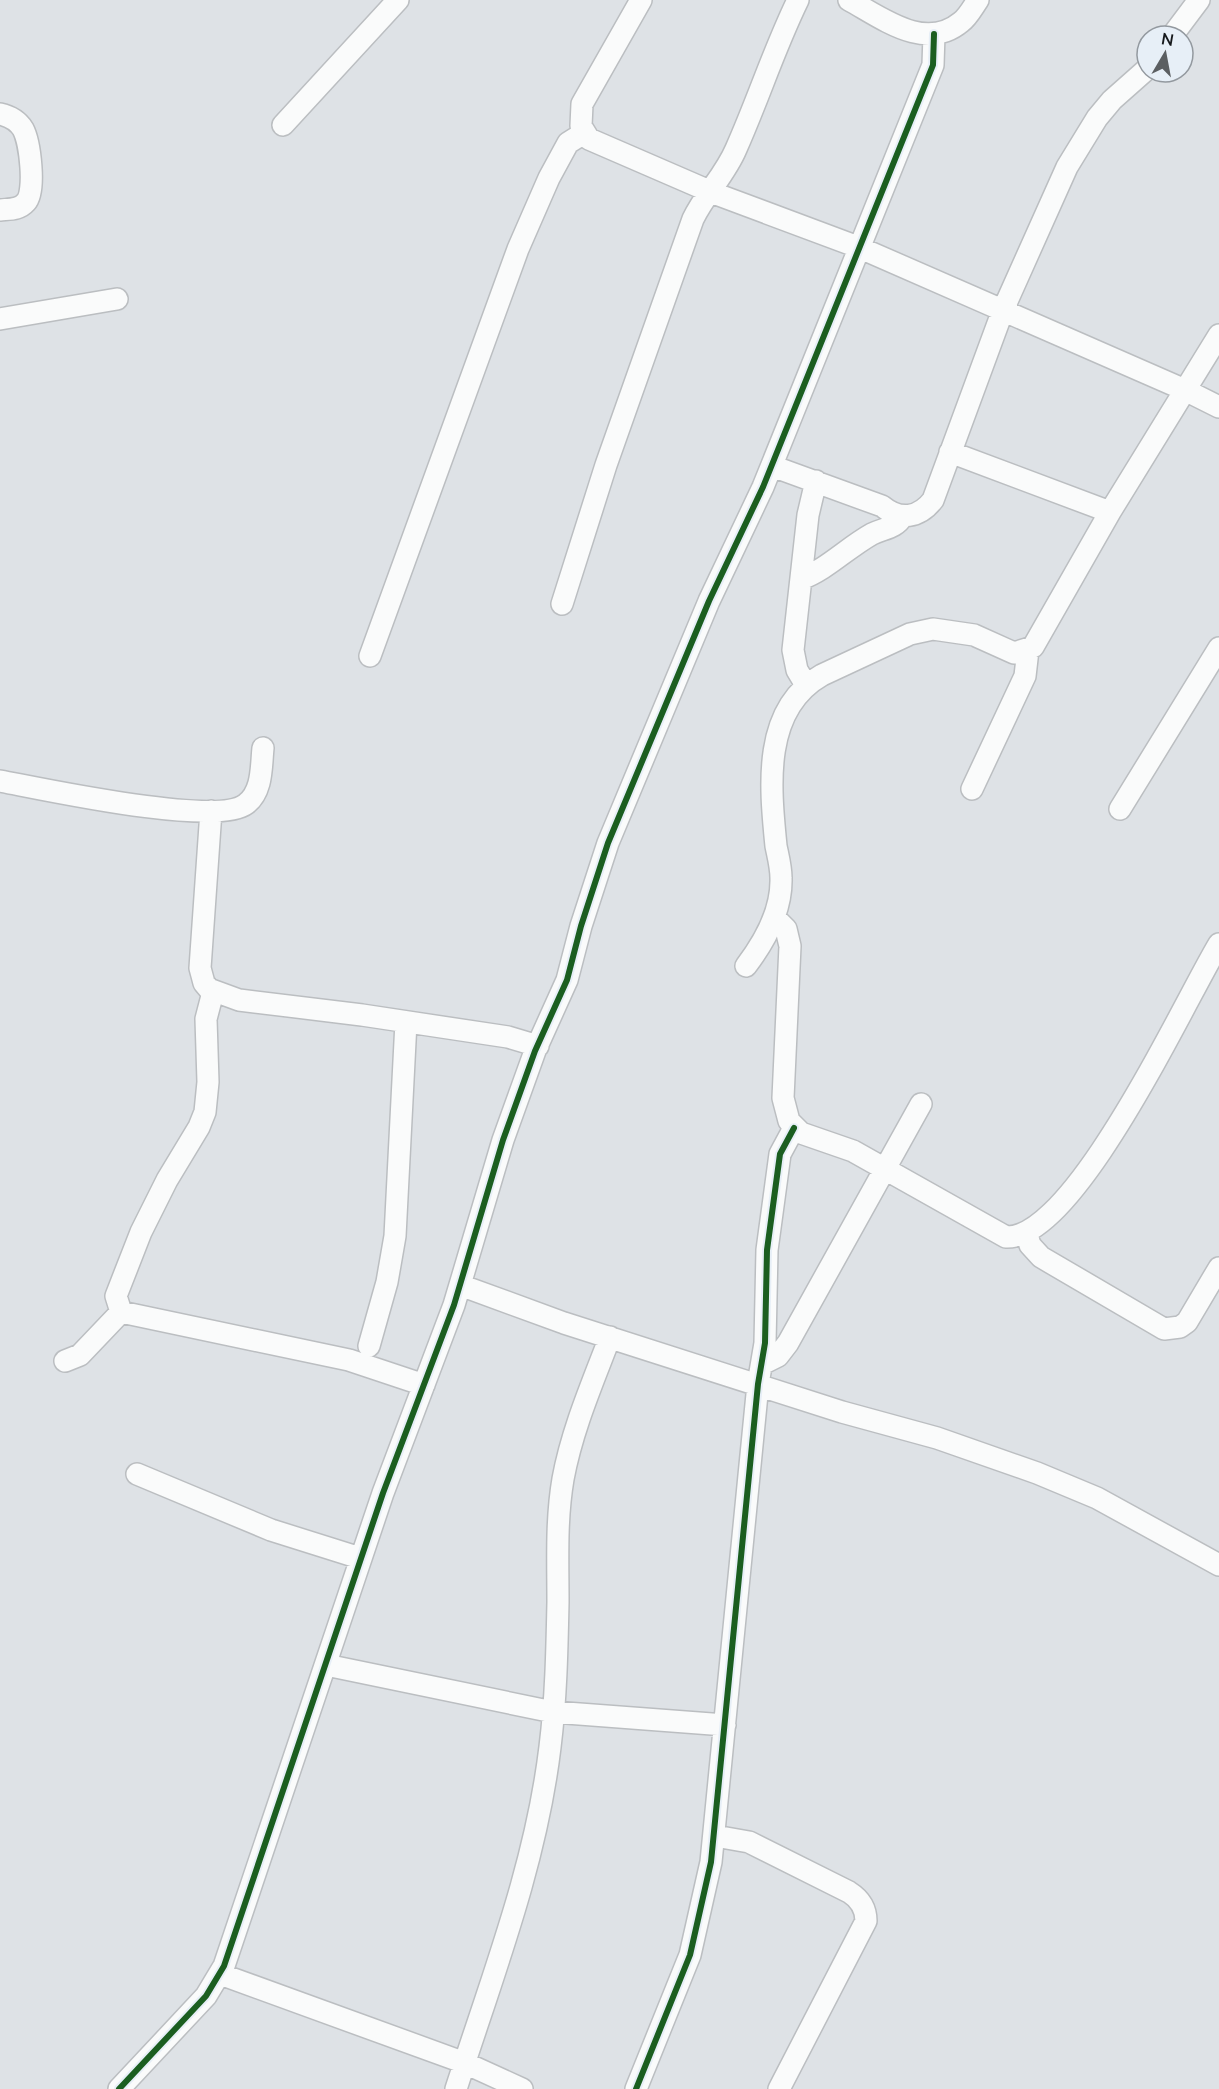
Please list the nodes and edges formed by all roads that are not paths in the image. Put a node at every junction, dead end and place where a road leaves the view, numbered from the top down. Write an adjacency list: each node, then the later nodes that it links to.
1 (398, 0): 11 (street)
2 (641, 0): 12 (street)
3 (798, 0): 13 (street)
4 (849, 0): 8 (street)
5 (978, 0): 8 (street)
6 (1199, 0): 7 (street)
7 (1181, 24)
8 (934, 34): 15 (street)
9 (1135, 80): 17 (street)
10 (0, 114): 14 (street)
11 (283, 125)
12 (584, 133): 13 (street); 31 (street)
13 (708, 190): 15 (street); 28 (street)
14 (0, 210)
15 (858, 247): 17 (street); 23 (street)
16 (117, 299): 18 (street)
17 (1003, 310): 20 (street); 22 (street)
18 (0, 319)
19 (1219, 335): 20 (street)
20 (1185, 390): 21 (street); 25 (street)
21 (1219, 407)
22 (950, 452): 25 (street); 26 (street)
23 (772, 466): 24 (street); 43 (street)
24 (816, 481): 26 (street); 27 (street)
25 (1110, 512): 30 (street)
26 (903, 516): 27 (street)
27 (801, 579): 32 (street)
28 (562, 604)
29 (1219, 648): 36 (street)
30 (1028, 650): 32 (street); 35 (street)
31 (370, 656)
32 (806, 685): 38 (street)
33 (263, 748): 37 (street)
34 (0, 782): 37 (street)
35 (972, 789)
36 (1120, 809)
37 (208, 811): 41 (street)
38 (774, 917): 40 (street); 45 (street)
39 (1219, 944): 47 (street)
40 (746, 966)
41 (213, 992): 42 (street); 50 (street)
42 (406, 1022): 43 (street); 52 (street)
43 (538, 1046): 49 (street)
44 (921, 1104): 46 (street)
45 (794, 1128): 46 (street); 54 (street)
46 (884, 1168): 47 (street); 54 (street)
47 (1027, 1233): 48 (street)
48 (1219, 1268)
49 (460, 1285): 51 (street); 55 (street)
50 (121, 1312): 53 (street); 55 (street)
51 (610, 1337): 54 (street); 60 (street)
52 (369, 1346)
53 (64, 1361)
54 (760, 1374): 58 (street); 61 (street)
55 (424, 1385): 57 (street)
56 (137, 1474): 57 (street)
57 (360, 1558): 59 (street)
58 (1219, 1565)
59 (326, 1665): 60 (street); 63 (street)
60 (553, 1712): 61 (street); 64 (street)
61 (725, 1725): 62 (street)
62 (715, 1836): 68 (street); 69 (street)
63 (220, 1974): 64 (street); 65 (street)
64 (465, 2063): 66 (street); 67 (street)
65 (119, 2089)
66 (456, 2089)
67 (522, 2089)
68 (636, 2089)
69 (779, 2089)

